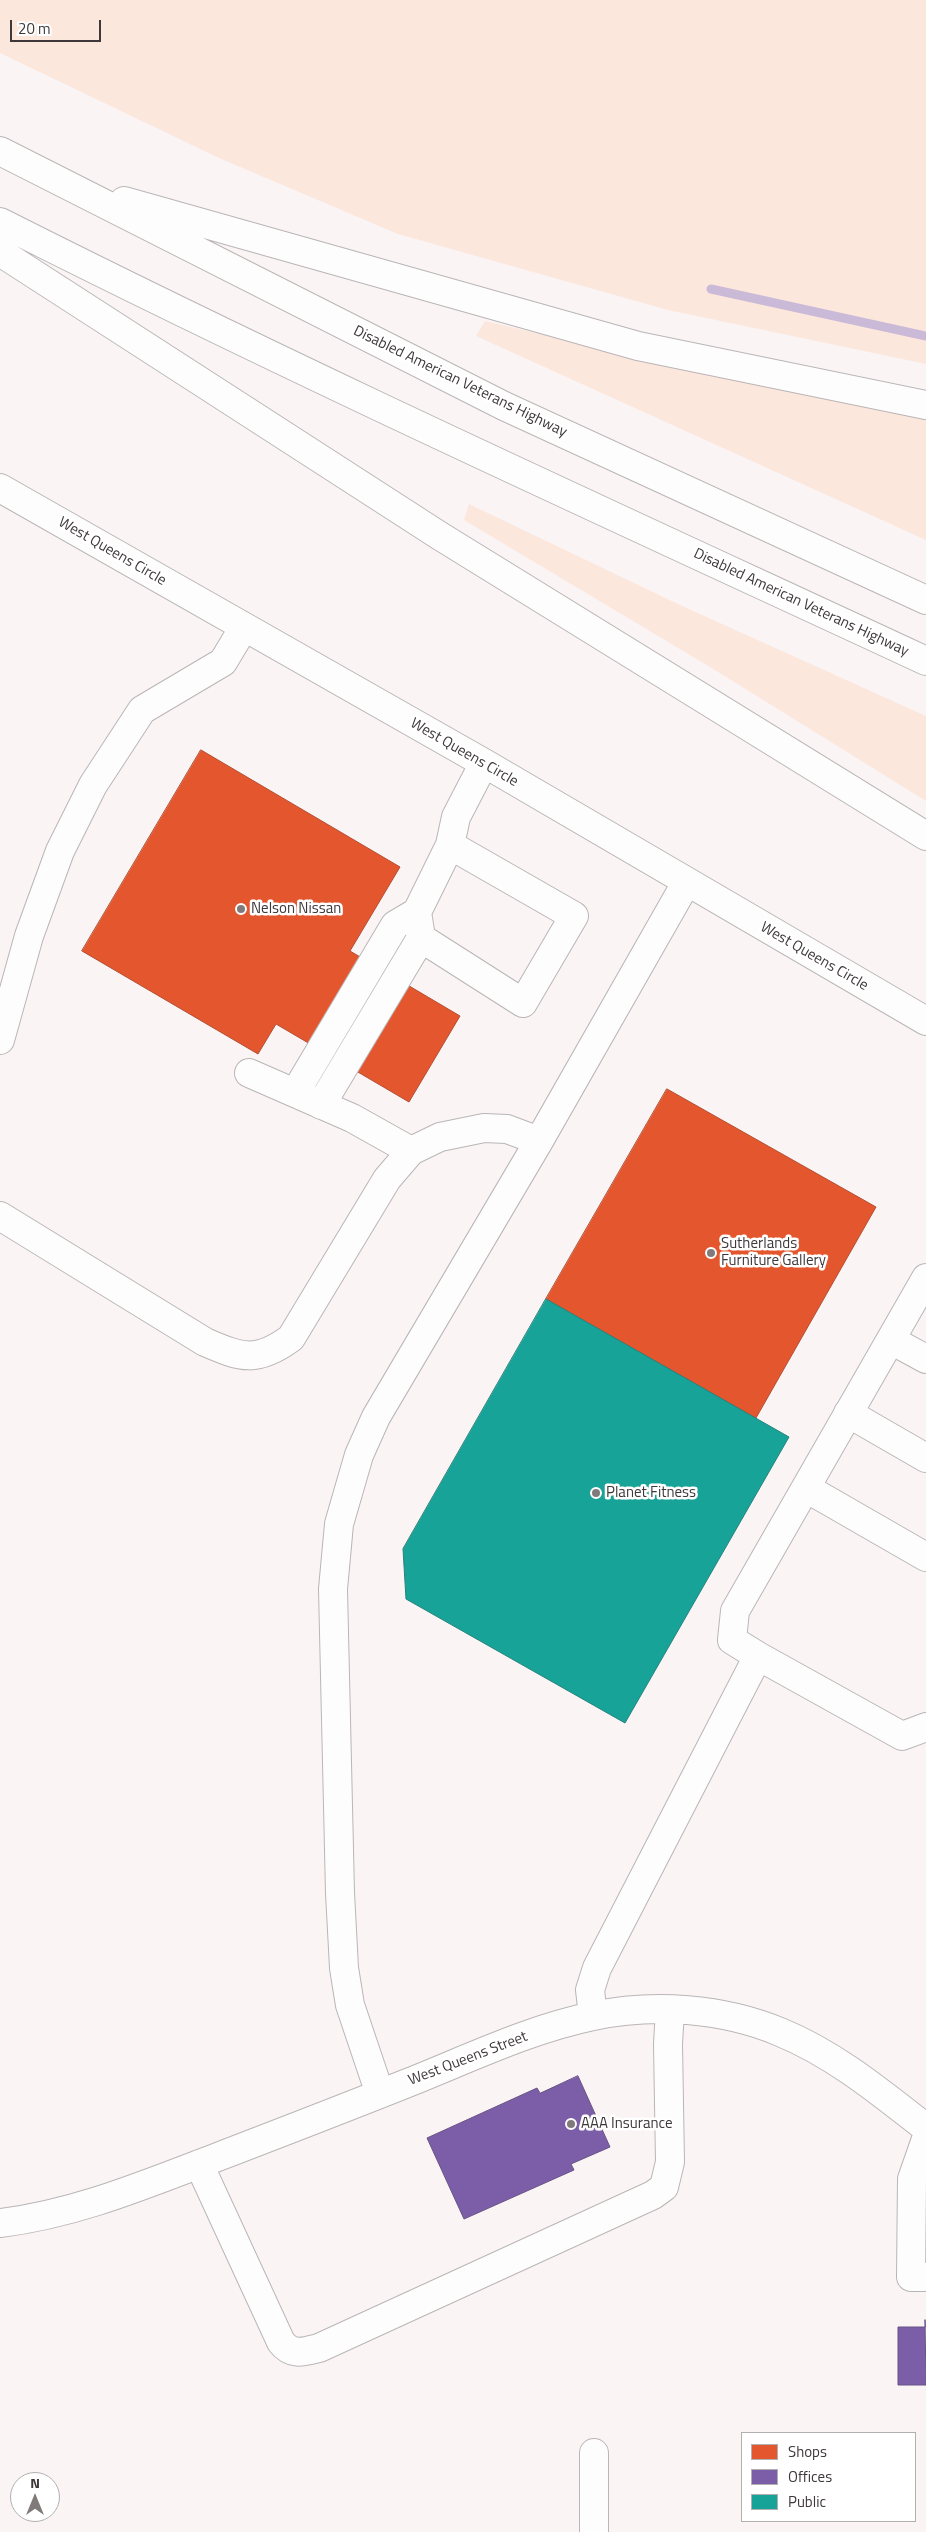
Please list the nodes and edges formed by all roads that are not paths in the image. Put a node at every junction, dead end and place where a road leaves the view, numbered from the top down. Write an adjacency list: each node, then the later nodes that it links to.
1 (0, 151): 2 (main road, Disabled American Veterans Highway)
2 (58, 182): 5 (main road); 7 (main road, Disabled American Veterans Highway)
3 (0, 222): 9 (main road, Disabled American Veterans Highway)
4 (0, 252): 11 (main road)
5 (926, 405)
6 (0, 488): 8 (main road, West Queens Circle)
7 (926, 600)
8 (244, 627): 10 (main road, West Queens Circle); 16 (main road)
9 (926, 661)
10 (484, 763): 12 (main road); 13 (main road, West Queens Circle)
11 (926, 836)
12 (450, 845): 14 (main road); 14 (main road)
13 (686, 883): 15 (main road, West Queens Circle); 20 (main road)
14 (419, 925): 18 (main road); 19 (main road)
15 (926, 1021)
16 (0, 1040)
17 (249, 1073): 18 (main road)
18 (295, 1093): 19 (main road)
19 (321, 1104): 21 (main road)
20 (539, 1141): 21 (main road); 34 (main road)
21 (411, 1151): 22 (main road)
22 (0, 1216)
23 (926, 1278): 24 (main road)
24 (891, 1340): 25 (main road); 26 (main road)
25 (926, 1359)
26 (848, 1413): 27 (main road); 28 (main road)
27 (926, 1458)
28 (806, 1488): 29 (main road); 30 (main road)
29 (926, 1557)
30 (758, 1656): 31 (main road); 33 (main road)
31 (926, 1727)
32 (670, 2010): 33 (main road, West Queens Street); 35 (main road, West Queens Street); 37 (main road)
33 (593, 2016): 34 (main road, West Queens Street)
34 (380, 2094): 37 (main road, West Queens Street)
35 (926, 2128)
36 (926, 2139): 39 (main road)
37 (199, 2164): 38 (main road, West Queens Street)
38 (0, 2223)
39 (926, 2277)
40 (594, 2453): 41 (main road)
41 (594, 2532)

